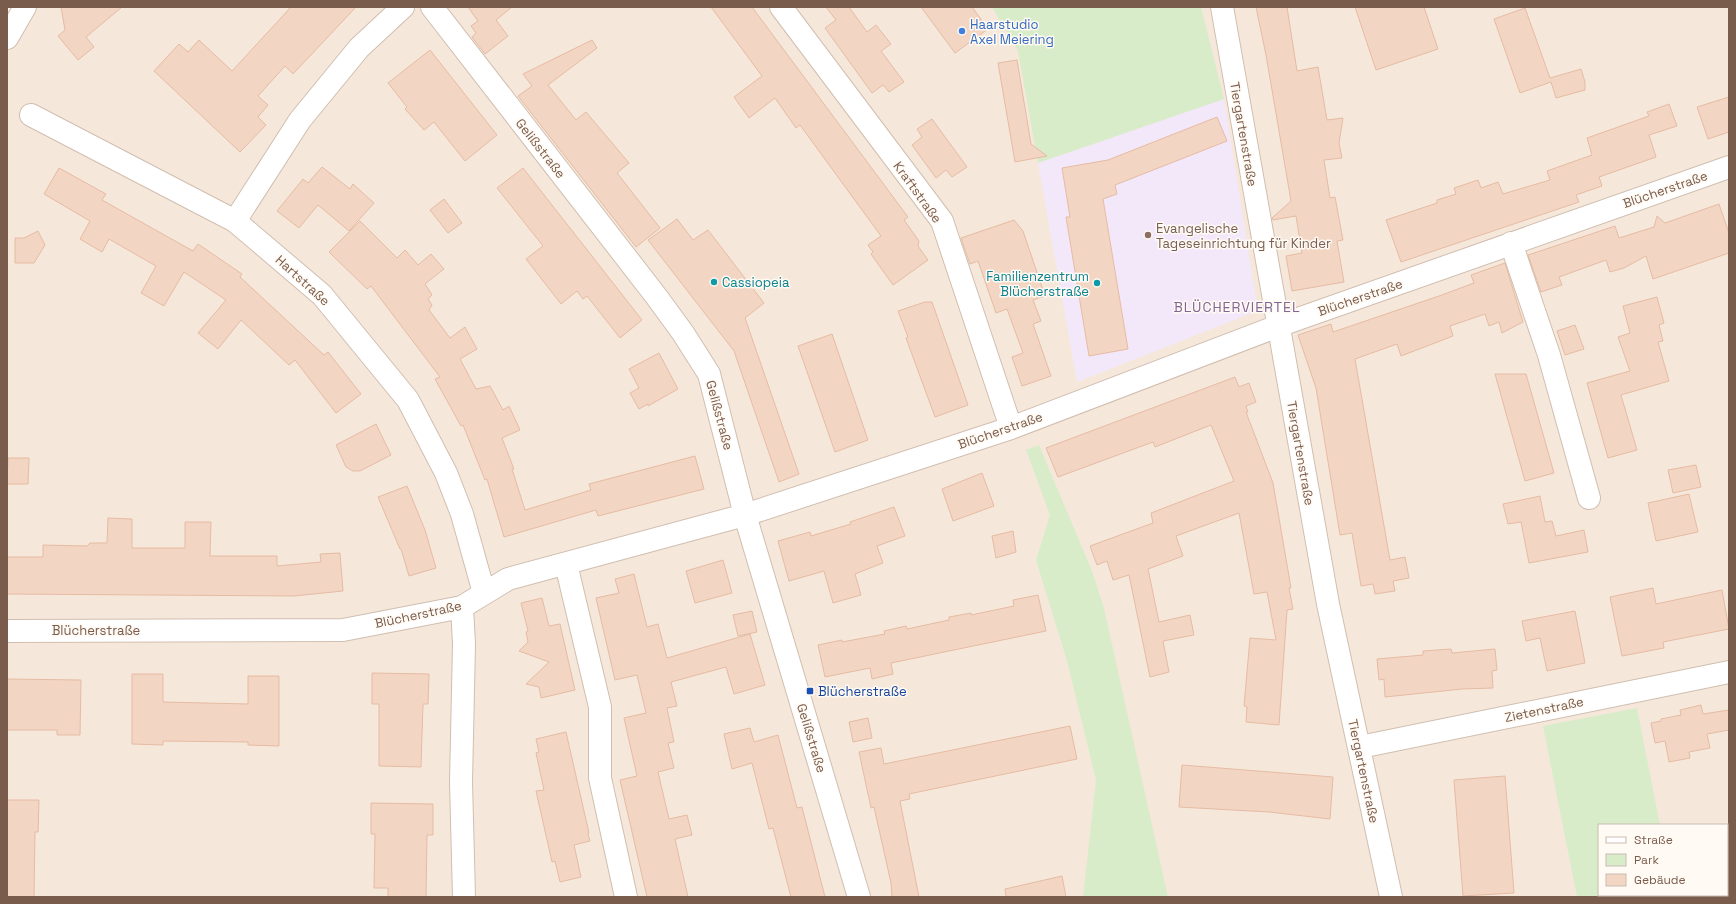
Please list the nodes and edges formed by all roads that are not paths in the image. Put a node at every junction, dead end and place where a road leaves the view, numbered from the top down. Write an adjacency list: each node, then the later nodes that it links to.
1 (25, 7): 6 (street)
2 (403, 7): 9 (street)
3 (432, 7): 14 (street, Gelißstraße)
4 (781, 7): 12 (street, Kraftstraße)
5 (1222, 7): 11 (street, Tiergartenstraße)
6 (7, 38)
7 (31, 115): 9 (street, Hartstraße)
8 (1729, 167): 10 (street, Blücherstraße)
9 (235, 221): 16 (street, Hartstraße)
10 (1511, 243): 11 (street, Blücherstraße); 13 (street)
11 (1278, 326): 12 (street, Blücherstraße); 20 (street, Tiergartenstraße)
12 (1011, 428): 14 (street, Blücherstraße)
13 (1589, 498)
14 (746, 515): 15 (street, Blücherstraße); 23 (street, Gelißstraße)
15 (566, 564): 16 (street, Blücherstraße); 22 (street)
16 (484, 593): 17 (street, Blücherstraße)
17 (462, 607): 18 (street, Blücherstraße); 21 (street)
18 (7, 630)
19 (1729, 672): 20 (street, Zietenstraße)
20 (1360, 747): 24 (street, Tiergartenstraße)
21 (464, 897)
22 (626, 897)
23 (859, 897)
24 (1391, 897)

